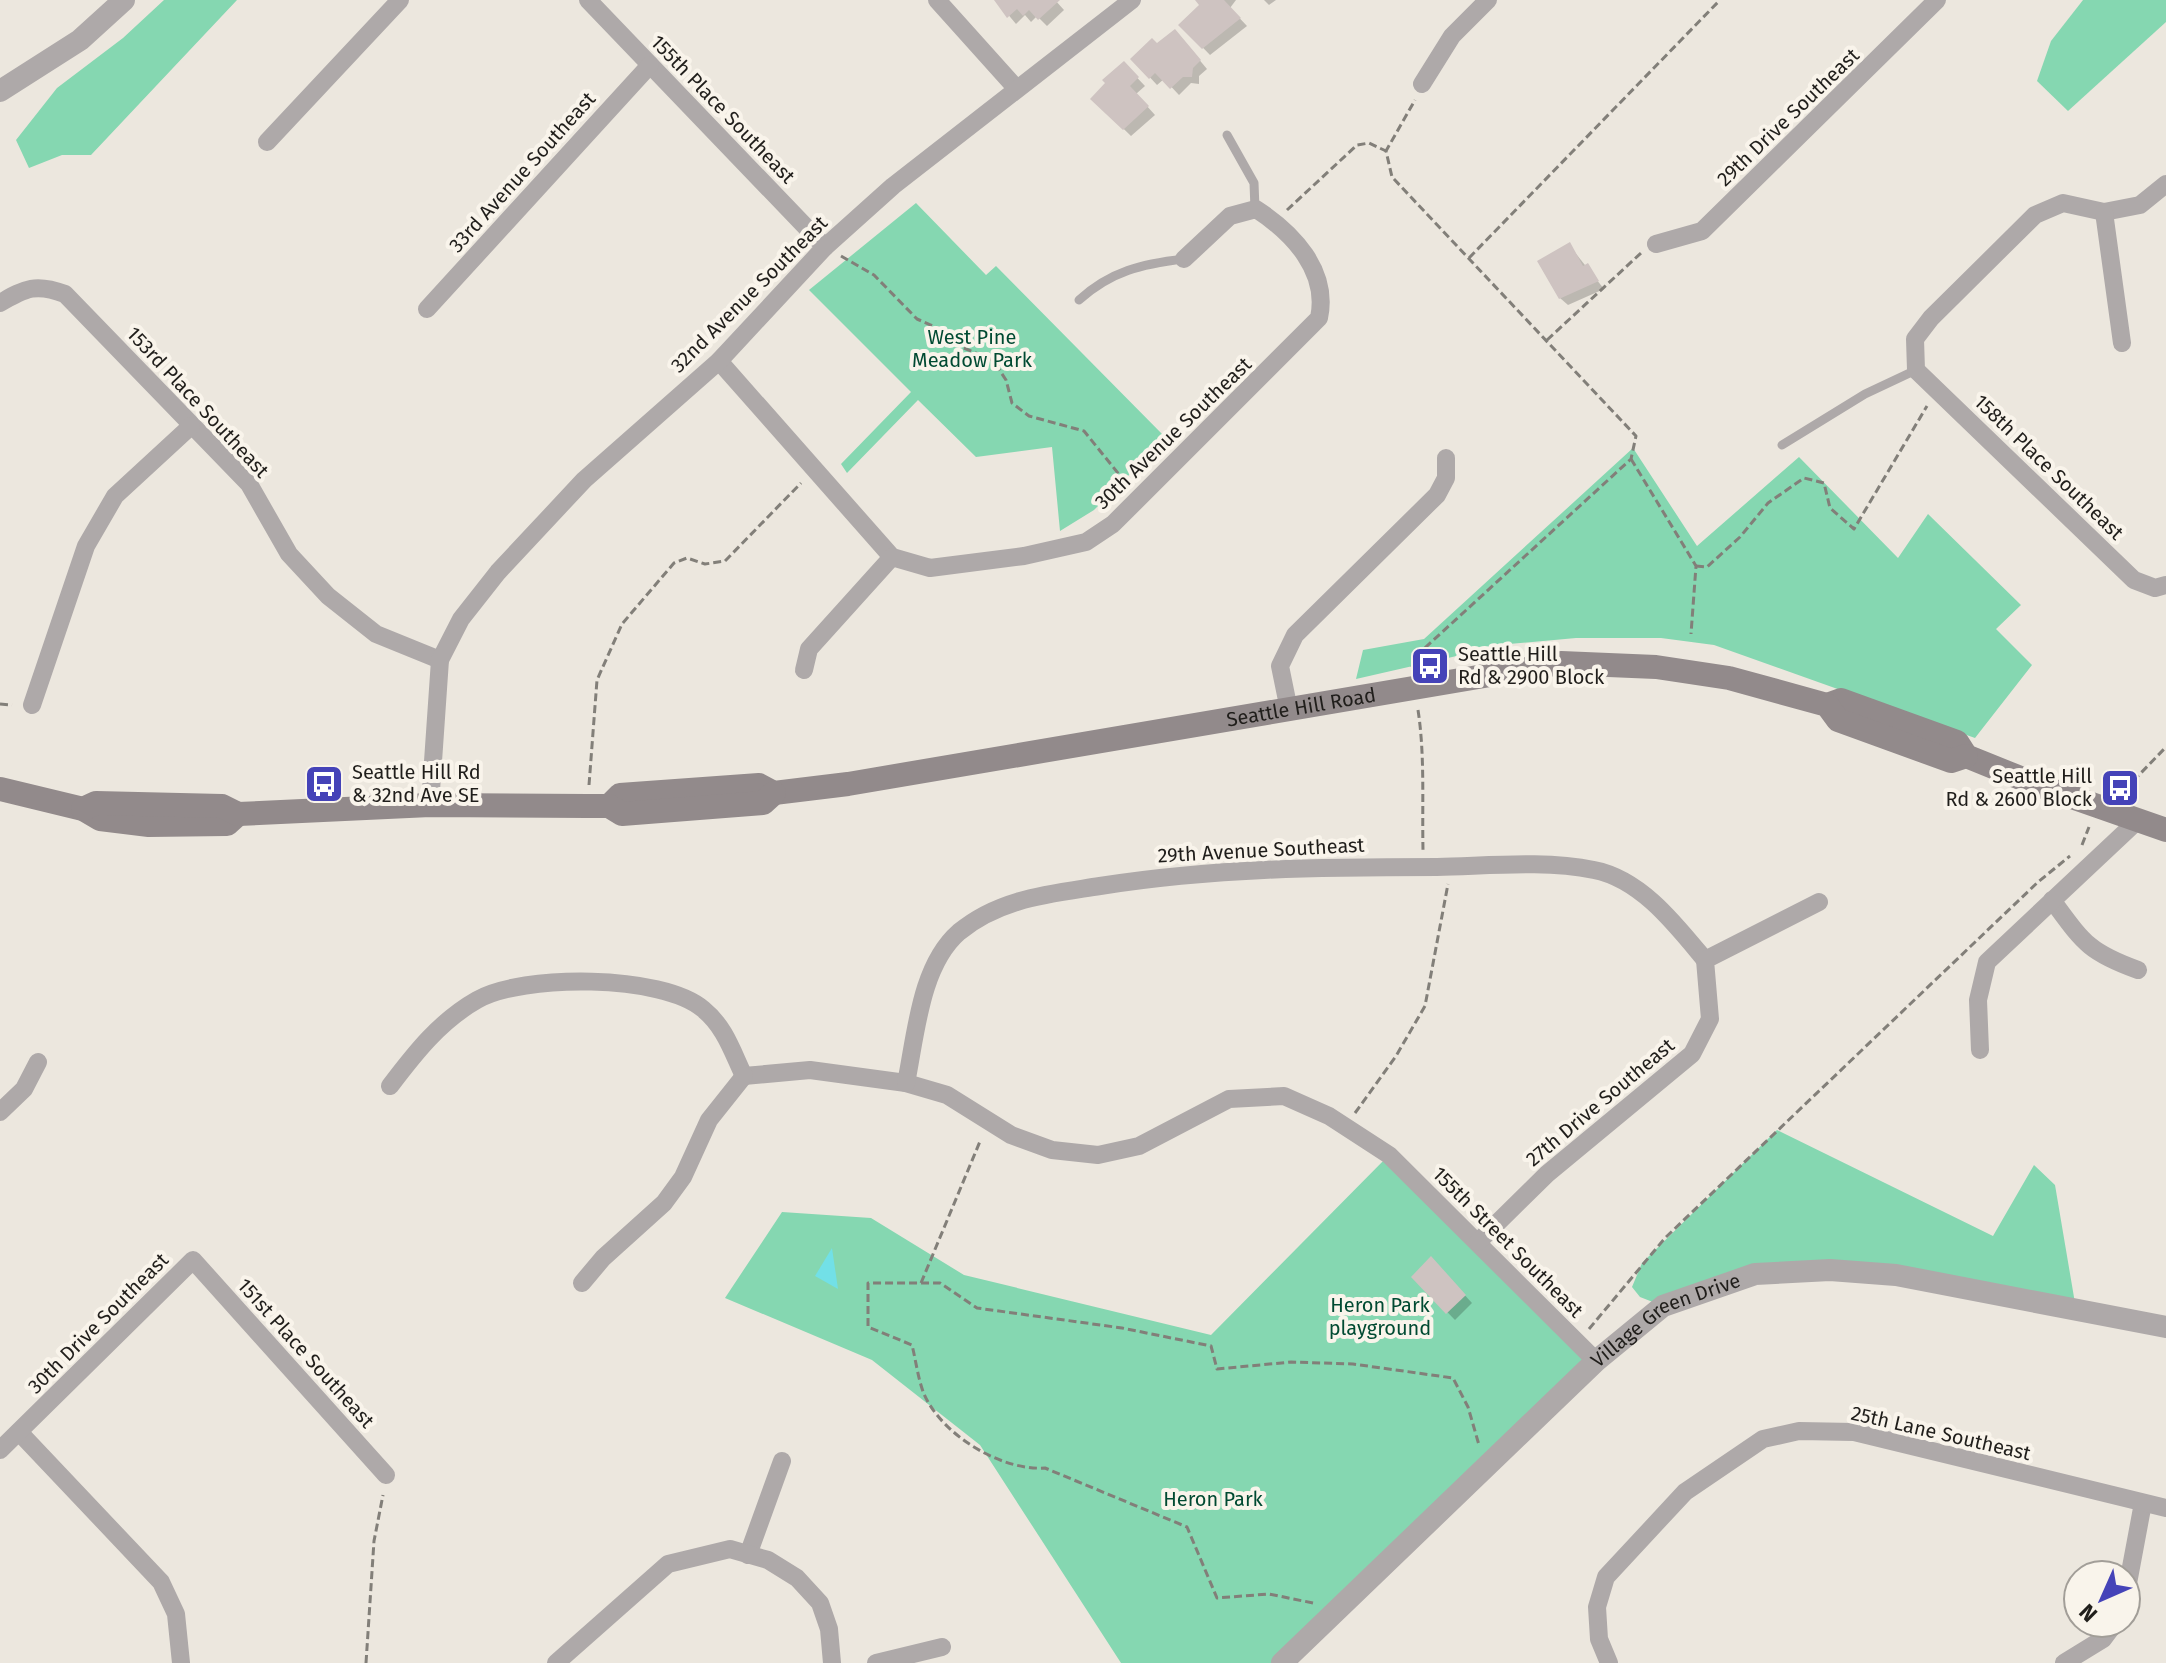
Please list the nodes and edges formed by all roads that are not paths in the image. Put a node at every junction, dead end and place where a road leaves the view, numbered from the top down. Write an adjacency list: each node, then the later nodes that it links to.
1 (124, 0): 11 (street)
2 (400, 0): 13 (street)
3 (588, 0): 8 (street, 155th Place Southeast)
4 (937, 0): 10 (street)
5 (1132, 0): 10 (street, 32nd Avenue Southeast)
6 (1488, 0): 9 (street)
7 (1937, 0): 17 (street, 29th Drive Southeast)
8 (650, 65): 18 (street, 155th Place Southeast); 22 (street, 33rd Avenue Southeast)
9 (1422, 84)
10 (1016, 88): 18 (street, 32nd Avenue Southeast)
11 (0, 91)
12 (1227, 135): 15 (lane)
13 (267, 142)
14 (2166, 184): 16 (street)
15 (1255, 209): 19 (street); 29 (street, 30th Avenue Southeast)
16 (2104, 212): 23 (street); 25 (street)
17 (1656, 244)
18 (825, 247): 24 (street, 32nd Avenue Southeast)
19 (1184, 259): 20 (lane)
20 (1079, 300)
21 (0, 303): 26 (street, 153rd Place Southeast)
22 (427, 309)
23 (2122, 343)
24 (719, 361): 29 (street); 31 (street, 32nd Avenue Southeast)
25 (1916, 370): 27 (lane); 30 (street, 158th Place Southeast)
26 (191, 426): 31 (street, 153rd Place Southeast); 33 (street)
27 (1782, 445)
28 (1446, 458): 34 (street)
29 (892, 557): 32 (street)
30 (2161, 586)
31 (440, 660): 36 (street, 32nd Avenue Southeast)
32 (804, 670)
33 (32, 705)
34 (1289, 710): 36 (main road, Seattle Hill Road); 37 (main road, Seattle Hill Road)
35 (0, 789): 36 (main road, Seattle Hill Road)
36 (430, 805)
37 (2136, 822): 38 (main road, Seattle Hill Road); 39 (street)
38 (2166, 830)
39 (2052, 900): 42 (street); 43 (street)
40 (1819, 902): 41 (street)
41 (1705, 960): 46 (street, 29th Avenue Southeast); 49 (street, 27th Drive Southeast)
42 (2138, 970)
43 (1980, 1050)
44 (38, 1062): 48 (street)
45 (744, 1076): 46 (street, 155th Street Southeast); 47 (street); 51 (street)
46 (906, 1083): 49 (street, 155th Street Southeast)
47 (390, 1086)
48 (0, 1112)
49 (1478, 1242): 53 (street, 155th Street Southeast)
50 (193, 1260): 54 (street, 30th Drive Southeast); 57 (street, 151st Place Southeast)
51 (582, 1283)
52 (2166, 1327): 53 (street, Village Green Drive)
53 (1596, 1361): 68 (street, Village Green Drive)
54 (19, 1432): 55 (street, 30th Drive Southeast); 64 (street)
55 (0, 1450)
56 (782, 1461): 60 (street)
57 (386, 1475)
58 (2143, 1503): 59 (street, 25th Lane Southeast); 61 (street); 69 (street, 25th Lane Southeast)
59 (2166, 1508)
60 (748, 1555): 65 (street); 66 (street)
61 (2133, 1559)
62 (2103, 1639): 70 (street)
63 (942, 1647): 67 (street)
64 (181, 1663)
65 (556, 1663)
66 (832, 1663)
67 (876, 1663)
68 (1282, 1663)
69 (1609, 1663)
70 (2064, 1663)

